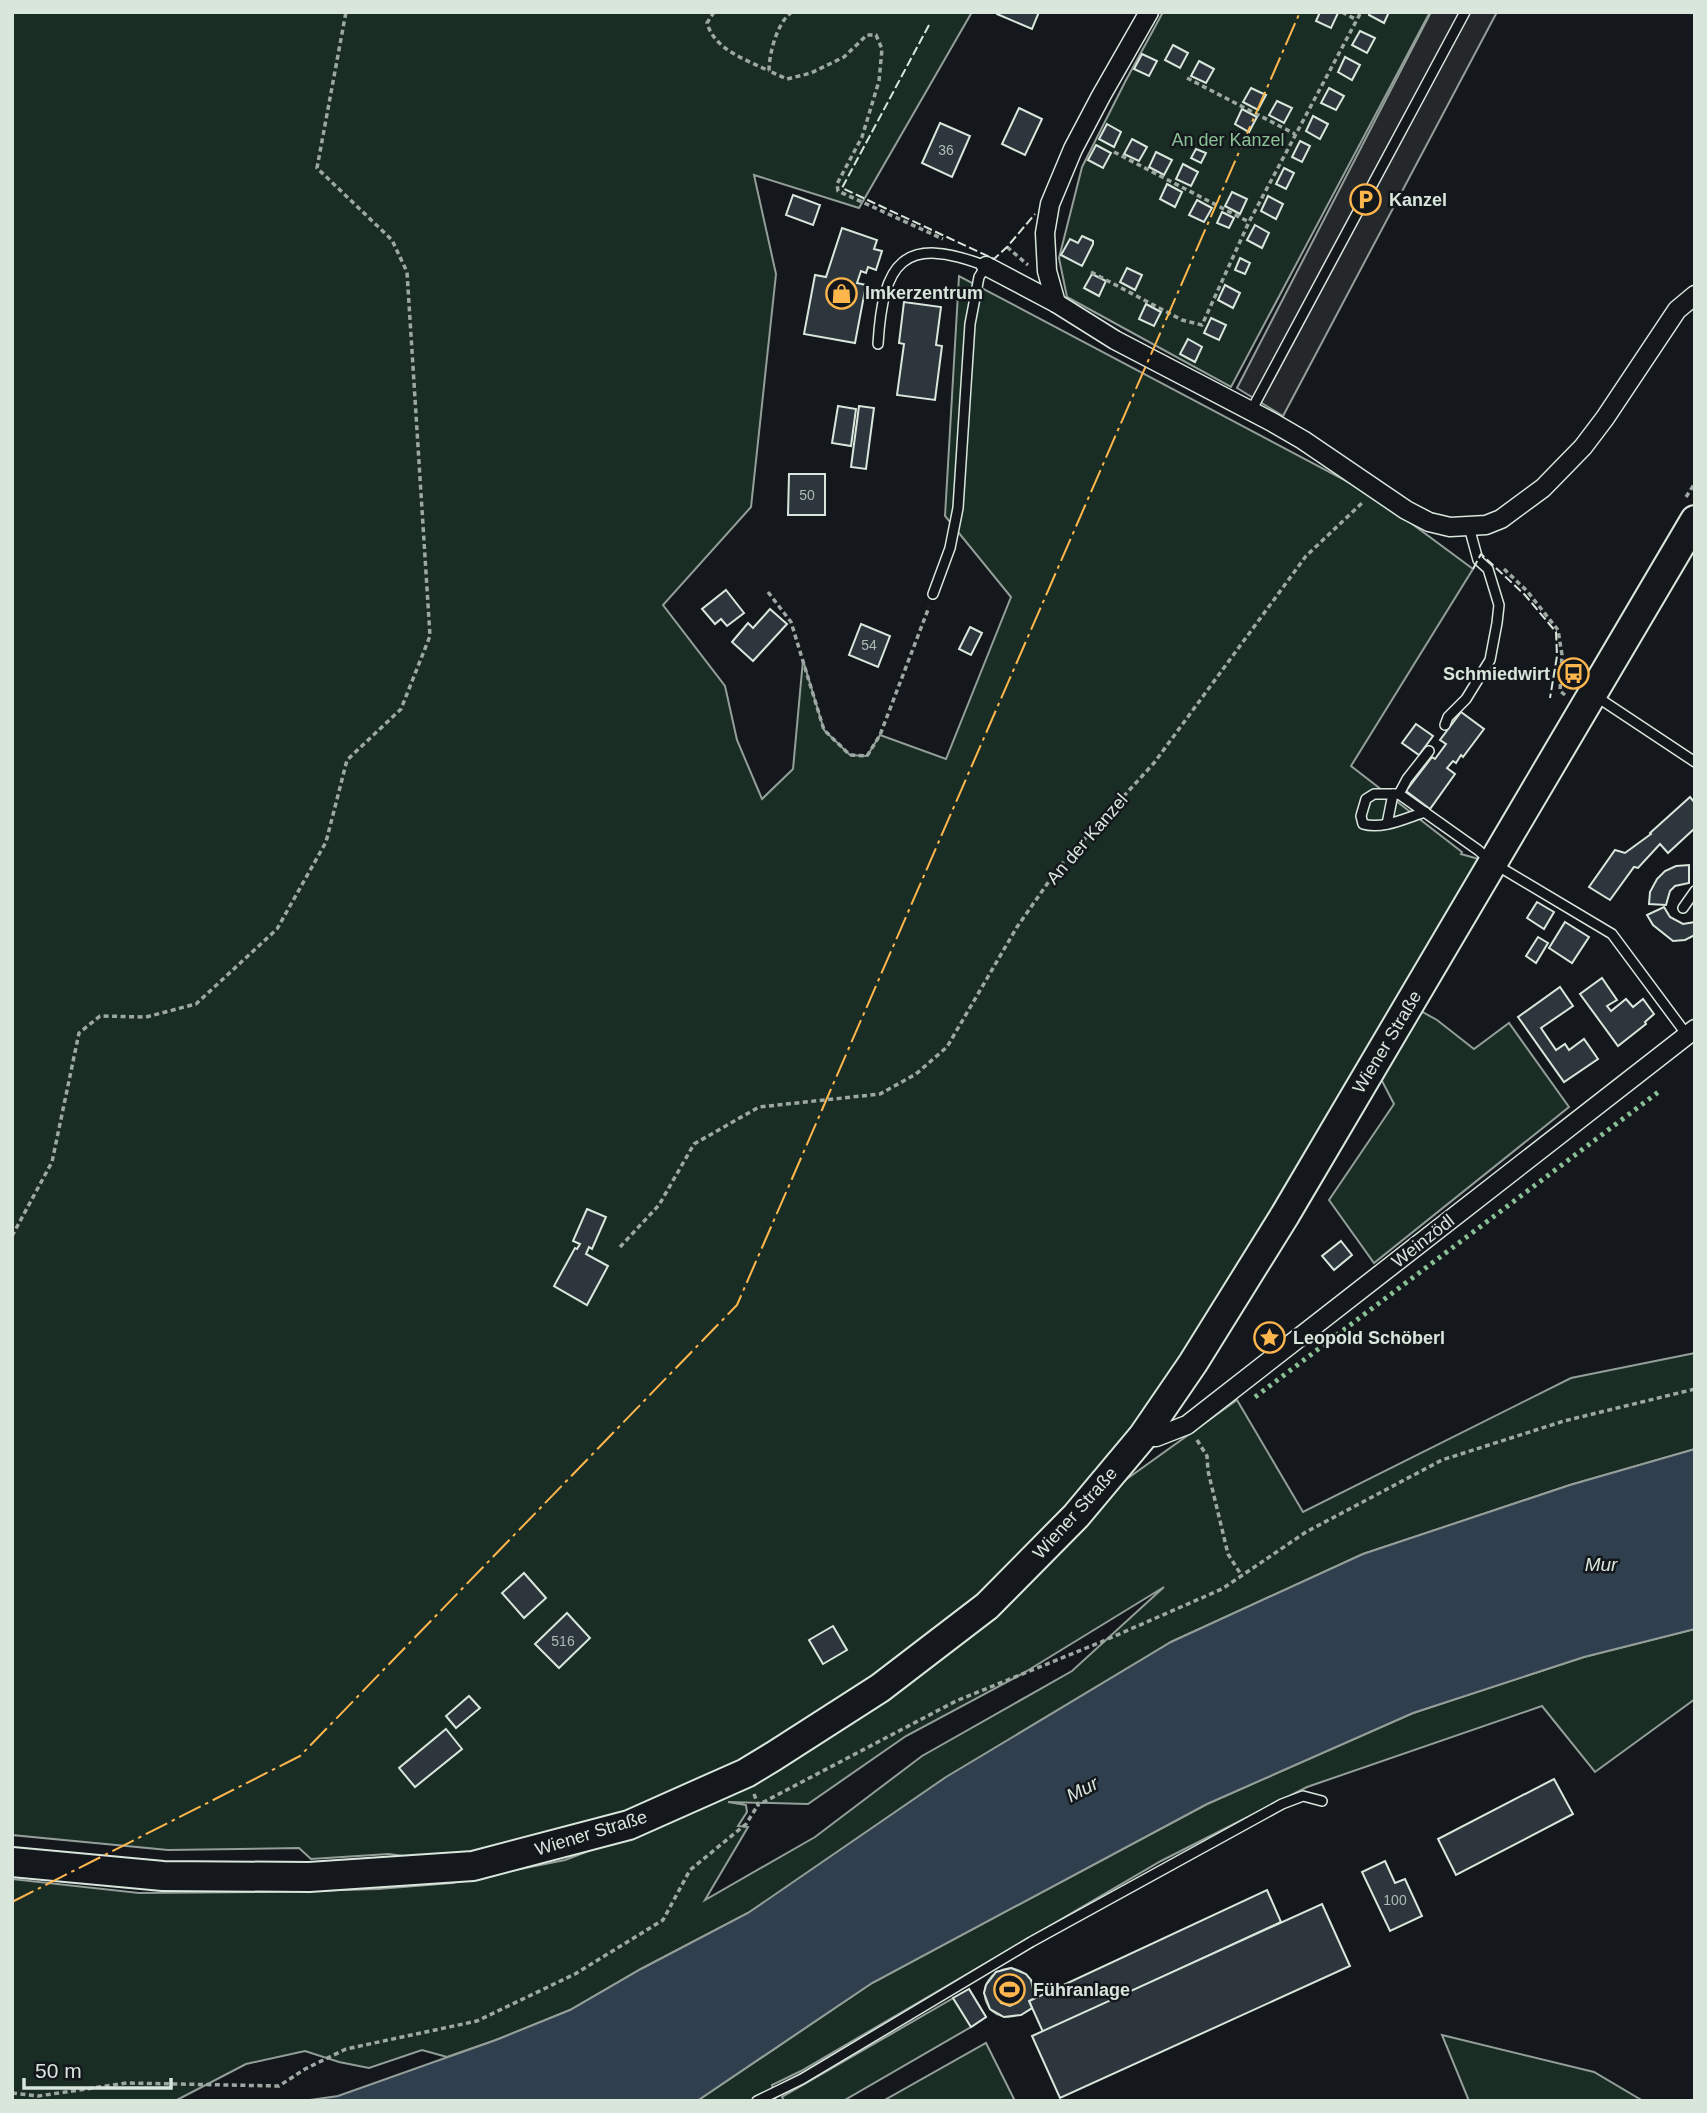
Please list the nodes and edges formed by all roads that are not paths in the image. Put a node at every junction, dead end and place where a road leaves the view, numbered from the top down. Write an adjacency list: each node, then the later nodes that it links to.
1 (1149, 12): 5 (street)
2 (1465, 12): 7 (lane)
3 (986, 266): 5 (street); 6 (lane); 10 (lane)
4 (1695, 295): 9 (street)
5 (1056, 303): 7 (street)
6 (878, 344)
7 (1251, 411): 9 (street)
8 (1688, 513): 11 (main road, Wiener Straße)
9 (1469, 527): 12 (lane)
10 (933, 594)
11 (1580, 696): 14 (lane); 18 (main road, Wiener Straße)
12 (1444, 725)
13 (1429, 751): 15 (lane)
14 (1695, 762)
15 (1396, 794): 16 (lane); 17 (lane); 17 (lane)
16 (1424, 812): 17 (lane); 18 (lane)
17 (1387, 824)
18 (1493, 863): 21 (lane); 22 (main road, Wiener Straße)
19 (1695, 891): 20 (lane)
20 (1683, 908)
21 (1691, 1032): 22 (street, Weinzödl)
22 (1143, 1436): 24 (main road, Wiener Straße)
23 (1322, 1801): 25 (lane)
24 (12, 1862)
25 (757, 2101)

